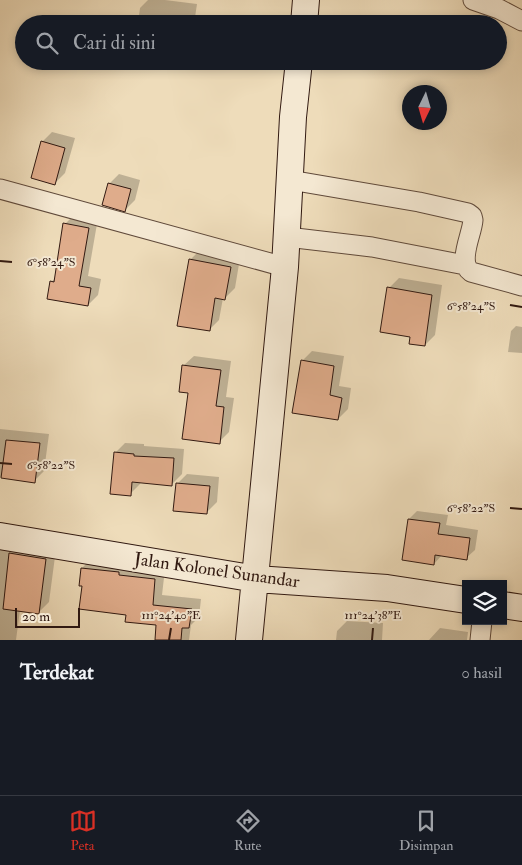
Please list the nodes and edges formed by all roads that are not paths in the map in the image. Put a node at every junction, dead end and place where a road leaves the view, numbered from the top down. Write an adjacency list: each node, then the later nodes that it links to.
1 (306, 0): 3 (main road)
2 (473, 0): 4 (street)
3 (305, 15)
4 (522, 21)
5 (298, 70): 6 (main road)
6 (290, 180): 8 (main road); 9 (street)
7 (0, 189): 10 (street)
8 (287, 237): 9 (street); 10 (main road)
9 (465, 265): 11 (street)
10 (286, 267): 13 (main road)
11 (522, 286)
12 (0, 536): 13 (main road, Jalan Kolonel Sunandar)
13 (256, 579): 14 (main road, Jalan Kolonel Sunandar); 18 (main road)
14 (462, 599)
15 (507, 606): 16 (main road)
16 (522, 608)
17 (482, 625): 19 (street)
18 (249, 640)
19 (480, 640)

